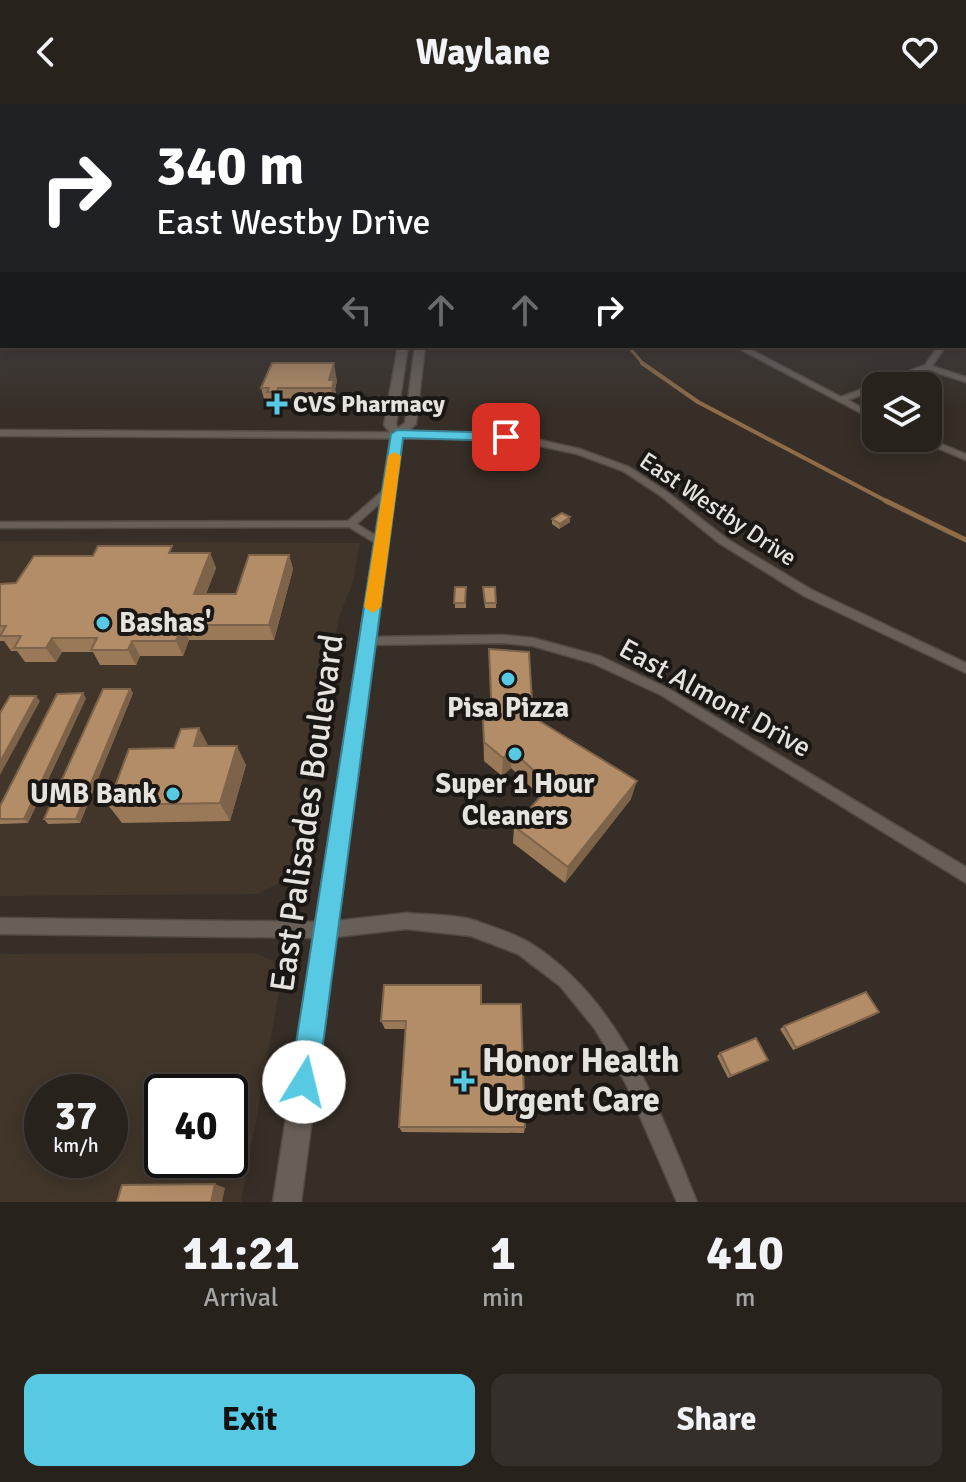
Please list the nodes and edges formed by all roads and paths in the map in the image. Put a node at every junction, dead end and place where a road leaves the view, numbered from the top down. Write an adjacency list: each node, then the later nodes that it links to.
1 (403, 348): 12 (street, East Palisades Boulevard)
2 (420, 348): 12 (street, East Palisades Boulevard)
3 (742, 348): 9 (street)
4 (941, 348): 5 (street)
5 (928, 367): 6 (street); 7 (street)
6 (915, 372)
7 (966, 380)
8 (862, 392): 9 (street)
9 (840, 400): 10 (street)
10 (862, 411)
11 (0, 433): 12 (street, East Westby Drive)
12 (397, 434): 15 (street, East Palisades Boulevard); 20 (street, East Westby Drive)
13 (942, 448): 14 (street)
14 (966, 457)
15 (390, 489): 16 (street); 18 (street, East Palisades Boulevard)
16 (351, 524): 17 (street); 18 (street)
17 (0, 525)
18 (382, 544): 19 (street, East Palisades Boulevard)
19 (368, 641): 21 (street, East Almont Drive); 23 (street, East Palisades Boulevard)
20 (966, 668)
21 (966, 876)
22 (0, 926): 23 (street)
23 (327, 930): 24 (street, East Palisades Boulevard); 25 (street)
24 (287, 1202)
25 (687, 1202)

